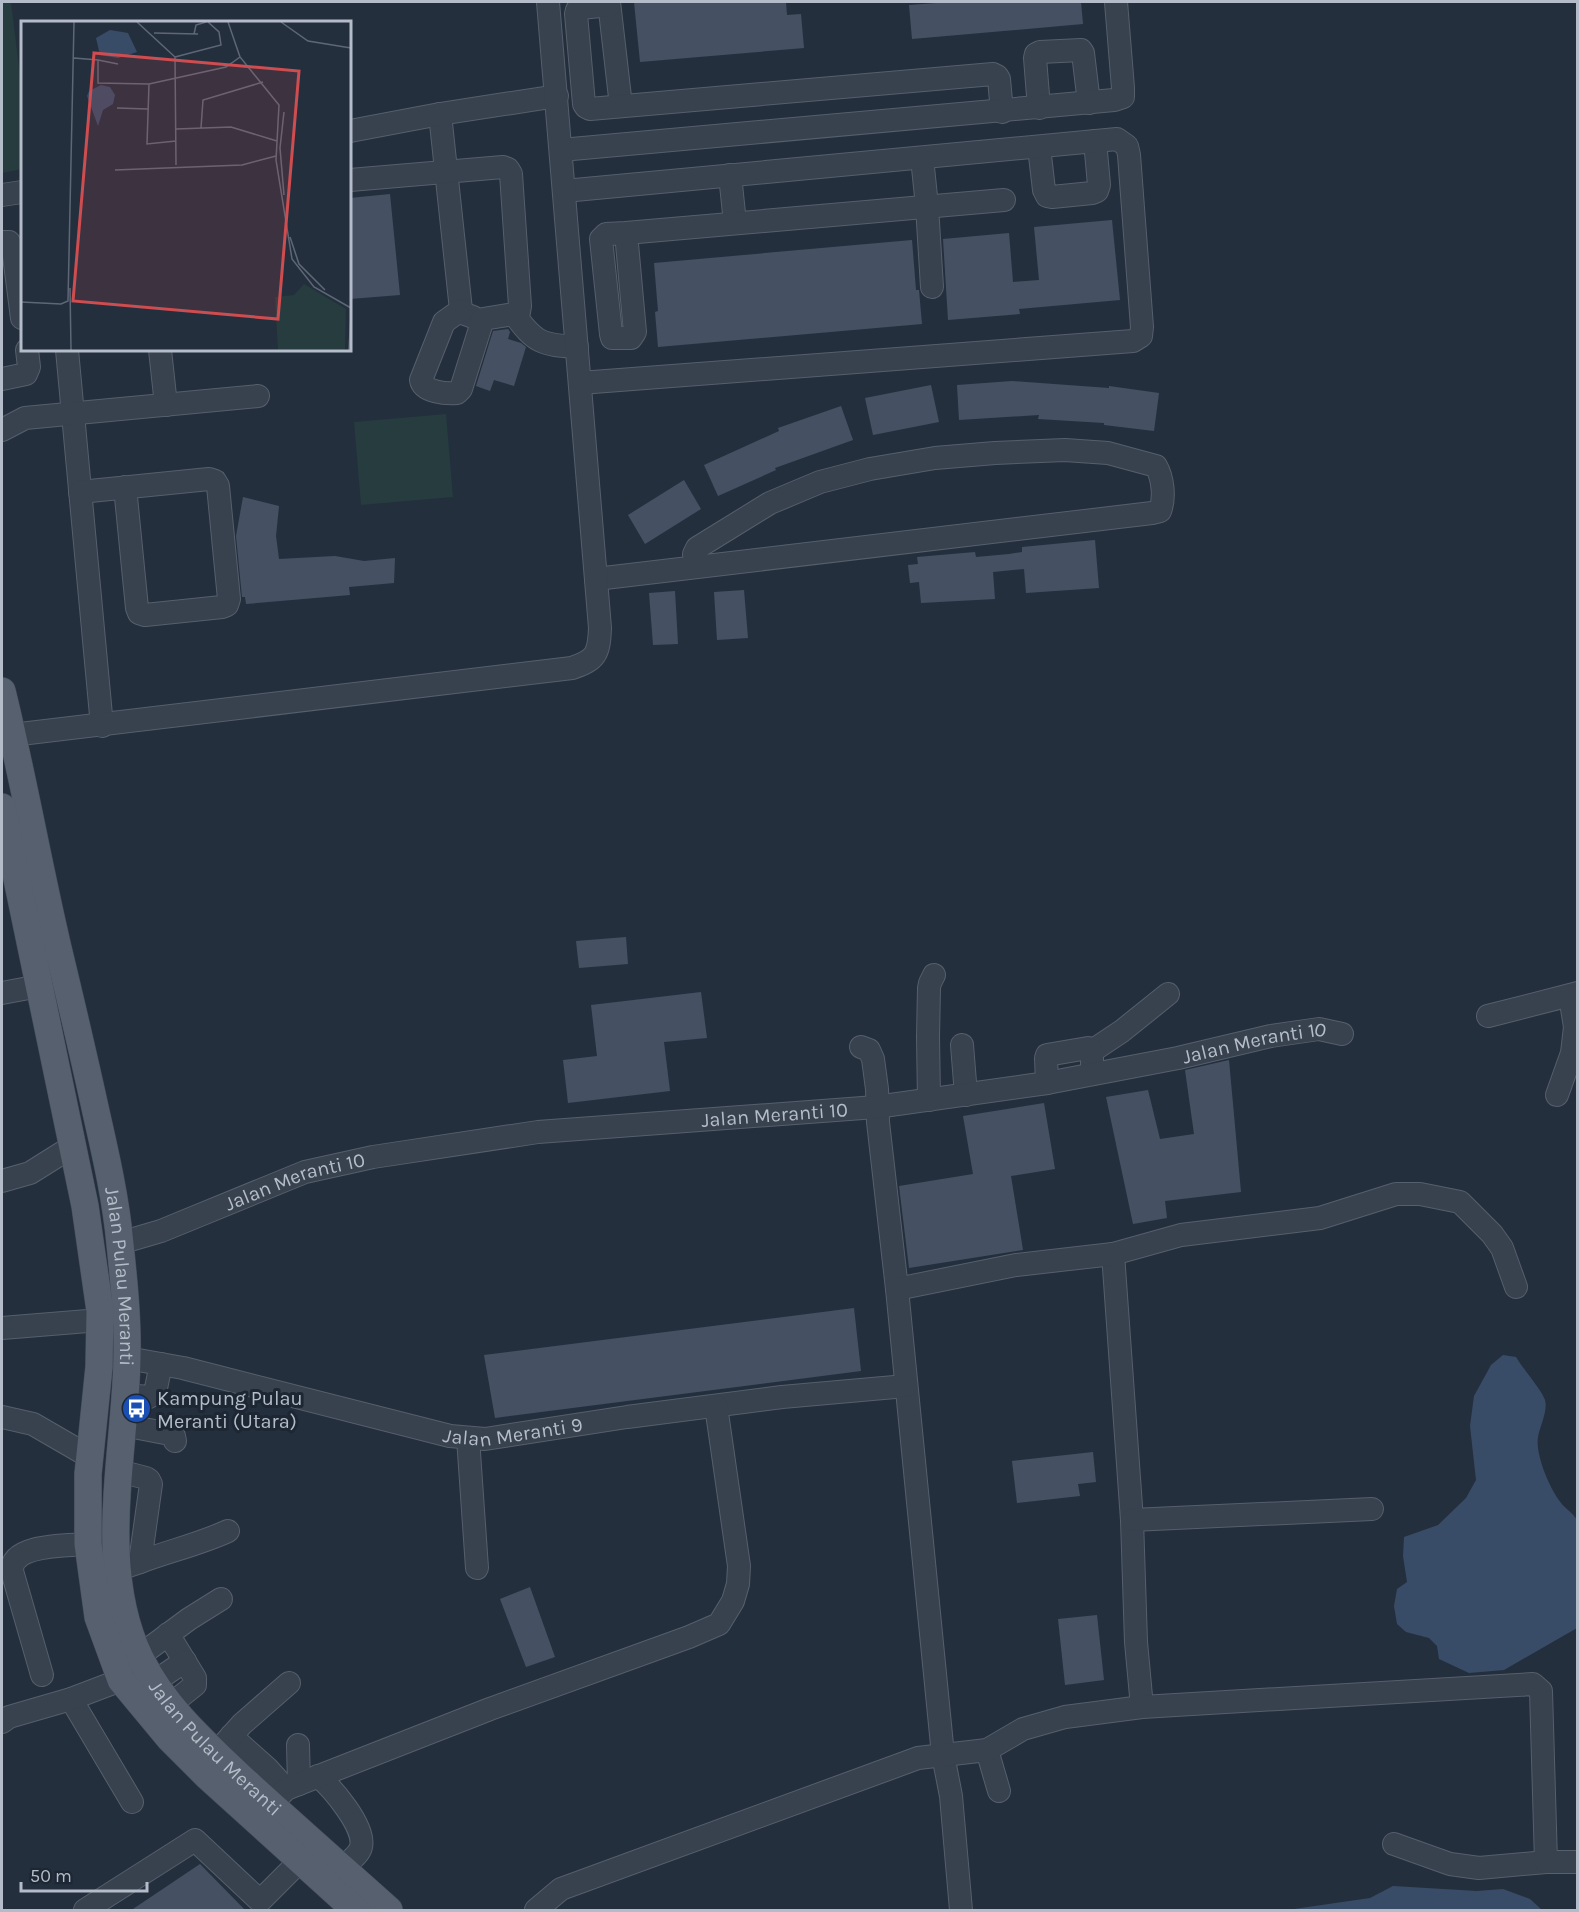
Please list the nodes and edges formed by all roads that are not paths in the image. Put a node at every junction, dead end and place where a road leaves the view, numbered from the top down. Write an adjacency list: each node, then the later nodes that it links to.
1 (548, 2): 4 (street)
2 (1116, 2): 6 (street)
3 (609, 4): 7 (street); 7 (street)
4 (556, 96): 10 (street); 15 (street)
5 (733, 98): 7 (street); 9 (street); 12 (street)
6 (1089, 103): 8 (street); 8 (street)
7 (621, 106)
8 (1039, 108): 9 (street)
9 (1002, 112): 12 (street)
10 (440, 114): 11 (street); 17 (street)
11 (351, 131)
12 (736, 135): 15 (street)
13 (1095, 141): 14 (street); 14 (street); 38 (street)
14 (1039, 147): 16 (street)
15 (561, 150): 20 (street)
16 (922, 158): 18 (street); 24 (street)
17 (447, 171): 19 (street); 30 (street); 31 (street)
18 (730, 175): 20 (street); 25 (street)
19 (351, 180)
20 (564, 191): 33 (street)
21 (21, 192): 22 (street)
22 (2, 195)
23 (1004, 200): 24 (street)
24 (927, 206): 25 (street); 28 (street)
25 (735, 223): 26 (street)
26 (626, 233)
27 (2, 242): 29 (street)
28 (932, 287)
29 (17, 305)
30 (461, 310): 32 (street); 32 (street)
31 (514, 314): 32 (street); 33 (street)
32 (483, 319)
33 (577, 347): 38 (street)
34 (27, 351): 37 (street)
35 (67, 351): 41 (street)
36 (160, 351): 40 (street)
37 (2, 379)
38 (580, 383): 46 (street)
39 (258, 396): 40 (street)
40 (166, 405): 41 (street)
41 (73, 414): 42 (street); 44 (street)
42 (2, 430)
43 (125, 487): 43 (street); 44 (street)
44 (80, 492): 48 (street)
45 (695, 567): 45 (street); 46 (street)
46 (596, 579): 48 (street)
47 (2, 691): 49 (main road, Jalan Pulau Meranti)
48 (102, 726): 49 (street)
49 (12, 735): 70 (main road, Jalan Pulau Meranti)
50 (2, 807): 51 (main road, Jalan Pulau Meranti)
51 (8, 872): 53 (main road, Jalan Pulau Meranti)
52 (934, 975): 66 (street)
53 (39, 986): 54 (street); 68 (main road, Jalan Pulau Meranti)
54 (2, 993)
55 (1168, 994): 61 (street)
56 (1574, 995): 57 (street); 65 (street)
57 (1488, 1016)
58 (1342, 1034): 62 (street, Jalan Meranti 10)
59 (962, 1045): 64 (street)
60 (861, 1047): 67 (street)
61 (1092, 1051): 62 (street); 63 (street)
62 (1092, 1074): 63 (street, Jalan Meranti 10)
63 (1047, 1083): 64 (street, Jalan Meranti 10)
64 (966, 1095): 66 (street, Jalan Meranti 10)
65 (1557, 1095)
66 (929, 1100): 67 (street, Jalan Meranti 10)
67 (876, 1107): 72 (street, Jalan Meranti 10); 75 (street)
68 (73, 1146): 69 (street); 71 (main road, Jalan Pulau Meranti)
69 (2, 1180)
70 (114, 1202): 71 (main road); 72 (main road, Jalan Pulau Meranti)
71 (85, 1206): 76 (main road, Jalan Pulau Meranti)
72 (120, 1243): 78 (main road, Jalan Pulau Meranti)
73 (1113, 1254): 74 (street); 75 (street); 89 (street)
74 (1516, 1287)
75 (897, 1289): 80 (street)
76 (100, 1320): 77 (street); 87 (main road, Jalan Pulau Meranti)
77 (2, 1328)
78 (127, 1358): 79 (street, Jalan Meranti 9); 81 (main road, Jalan Pulau Meranti)
79 (161, 1364): 81 (street); 85 (street, Jalan Meranti 9)
80 (906, 1386): 82 (street, Jalan Meranti 9); 109 (street)
81 (125, 1395): 84 (main road, Jalan Pulau Meranti)
82 (716, 1406): 85 (street, Jalan Meranti 9); 110 (street)
83 (2, 1417): 87 (street)
84 (123, 1425): 86 (street); 92 (main road, Jalan Pulau Meranti)
85 (468, 1438): 93 (street)
86 (175, 1441)
87 (90, 1457): 91 (main road, Jalan Pulau Meranti)
88 (1372, 1509): 89 (street)
89 (1132, 1520): 104 (street)
90 (228, 1531): 92 (street)
91 (88, 1544): 98 (street); 99 (main road, Jalan Pulau Meranti)
92 (128, 1566): 96 (main road, Jalan Pulau Meranti)
93 (477, 1568)
94 (221, 1599): 95 (street)
95 (168, 1634): 96 (street); 97 (street)
96 (139, 1656): 100 (main road, Jalan Pulau Meranti)
97 (186, 1661): 100 (street); 103 (street)
98 (42, 1676)
99 (121, 1680): 102 (street); 114 (main road, Jalan Pulau Meranti)
100 (154, 1683): 103 (main road, Jalan Pulau Meranti)
101 (289, 1683): 106 (street)
102 (71, 1699): 105 (street); 112 (street)
103 (170, 1705): 106 (main road, Jalan Pulau Meranti)
104 (1142, 1707): 108 (street); 115 (street)
105 (2, 1722)
106 (223, 1744): 110 (main road, Jalan Pulau Meranti)
107 (298, 1745): 110 (street)
108 (987, 1750): 109 (street); 111 (street)
109 (943, 1755): 122 (street); 123 (street)
110 (294, 1788): 117 (main road, Jalan Pulau Meranti); 117 (street)
111 (999, 1791)
112 (132, 1802)
113 (1394, 1844): 115 (street)
114 (301, 1860): 118 (street); 120 (main road, Jalan Pulau Meranti)
115 (1546, 1862): 116 (street)
116 (1578, 1862)
117 (343, 1868): 121 (main road, Jalan Pulau Meranti)
118 (256, 1906): 119 (street)
119 (85, 1911)
120 (355, 1911)
121 (389, 1911)
122 (536, 1911)
123 (961, 1911)

